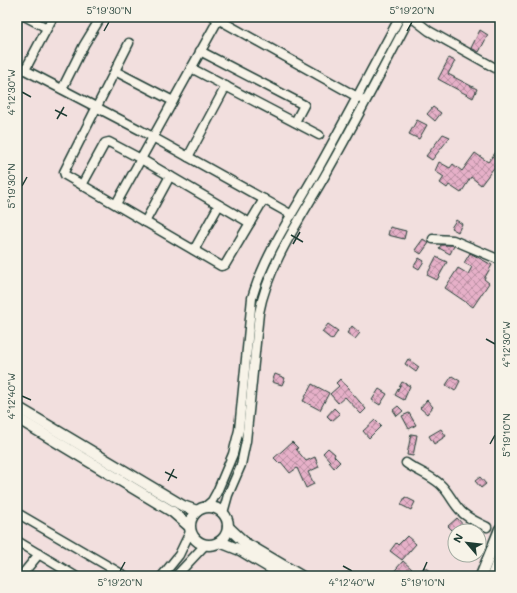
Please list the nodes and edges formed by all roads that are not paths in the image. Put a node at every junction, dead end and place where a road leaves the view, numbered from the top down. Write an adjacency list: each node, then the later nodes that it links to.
1 (26, 17): 7 (street)
2 (54, 17): 7 (street)
3 (100, 17): 14 (street)
4 (400, 17): 15 (street)
5 (411, 17): 11 (street); 17 (street)
6 (216, 18): 9 (street); 15 (street)
7 (47, 28): 14 (street)
8 (129, 43): 12 (street)
9 (200, 51): 10 (street); 19 (street)
10 (191, 68): 13 (street); 16 (street)
11 (500, 69)
12 (116, 71): 16 (street); 18 (street)
13 (226, 86): 19 (street); 22 (street)
14 (62, 89): 18 (street)
15 (357, 97): 17 (street); 29 (street)
16 (173, 101): 21 (street)
17 (365, 101): 40 (street)
18 (97, 107): 21 (street); 25 (street)
19 (295, 122): 20 (street)
20 (319, 135)
21 (153, 137): 22 (street); 23 (street)
22 (188, 157): 26 (street)
23 (141, 159): 24 (street); 25 (street); 27 (street)
24 (170, 176): 28 (street); 30 (street)
25 (82, 185): 27 (street)
26 (264, 199): 29 (street); 31 (street)
27 (116, 204): 30 (street)
28 (219, 205): 31 (street); 33 (street)
29 (292, 215): 38 (street)
30 (146, 222): 33 (street)
31 (250, 223): 33 (street)
32 (433, 239): 34 (street)
33 (194, 250)
34 (500, 260)
35 (17, 407): 38 (main road)
36 (17, 418): 43 (main road)
37 (406, 463): 41 (street)
38 (201, 509): 40 (main road); 43 (main road)
39 (17, 513): 52 (street)
40 (224, 513): 42 (main road)
41 (479, 523)
42 (228, 527): 46 (main road); 56 (main road)
43 (190, 529): 47 (main road); 53 (street)
44 (500, 529): 57 (main road)
45 (17, 541): 48 (street)
46 (220, 542): 47 (main road); 55 (main road)
47 (205, 545): 54 (street)
48 (39, 554): 50 (street); 51 (street)
49 (499, 562): 58 (main road)
50 (71, 575)
51 (21, 576)
52 (125, 576)
53 (162, 576)
54 (176, 576)
55 (284, 576)
56 (301, 576)
57 (481, 576)
58 (492, 576)

